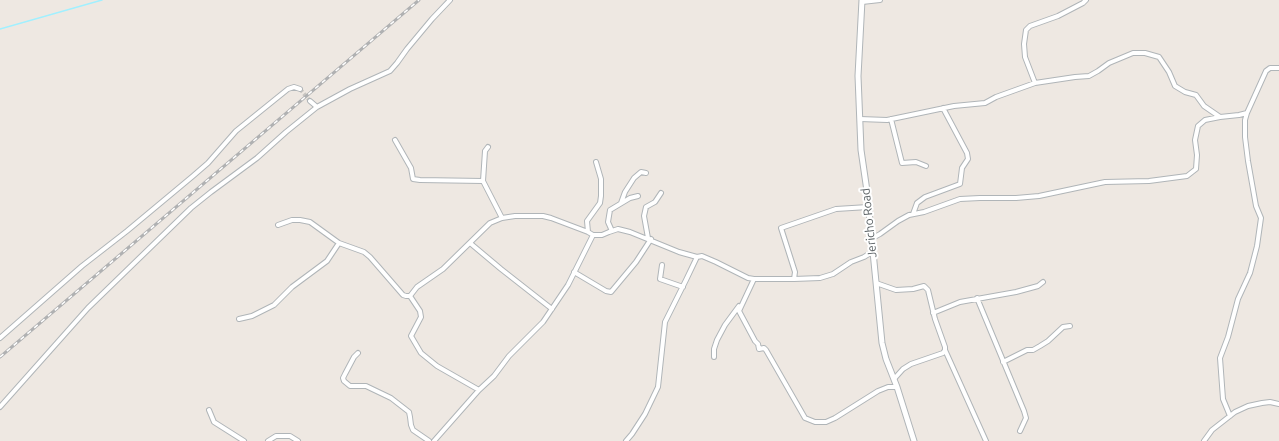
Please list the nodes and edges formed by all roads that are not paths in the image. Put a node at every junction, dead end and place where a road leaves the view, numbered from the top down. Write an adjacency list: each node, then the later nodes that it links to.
1 (450, 0): 9 (street)
2 (880, 0): 4 (street)
3 (1086, 0): 6 (street)
4 (862, 1): 13 (street, Jericho Road)
5 (1279, 68): 11 (street)
6 (1035, 83): 10 (street); 12 (street)
7 (300, 89): 51 (street)
8 (310, 100): 9 (street)
9 (317, 107): 60 (street)
10 (944, 108): 14 (street); 25 (street)
11 (1247, 113): 12 (street); 62 (street)
12 (1220, 117): 25 (street)
13 (860, 119): 14 (street); 24 (street, Jericho Road)
14 (891, 119): 18 (street)
15 (395, 140): 20 (street)
16 (488, 147): 20 (street)
17 (596, 162): 29 (street)
18 (926, 166)
19 (646, 173): 23 (street)
20 (483, 181): 26 (street)
21 (661, 193): 31 (street)
22 (638, 196): 23 (street)
23 (621, 204): 28 (street)
24 (868, 207): 32 (street, Jericho Road); 40 (street)
25 (913, 214): 32 (street)
26 (502, 218): 29 (street); 34 (street)
27 (278, 225): 33 (street)
28 (612, 231): 30 (street); 31 (street)
29 (588, 232): 30 (street)
30 (592, 235): 38 (street)
31 (650, 239): 36 (street); 38 (street)
32 (871, 239): 35 (street, Jericho Road)
33 (338, 242): 44 (street); 49 (street)
34 (470, 243): 44 (street); 47 (street)
35 (872, 252): 40 (street); 42 (street, Jericho Road)
36 (697, 257): 39 (street); 43 (street)
37 (662, 265): 43 (street)
38 (574, 272): 47 (street)
39 (754, 279): 40 (street); 45 (street)
40 (794, 279)
41 (1044, 282): 46 (street)
42 (876, 284): 48 (street); 56 (street, Jericho Road)
43 (683, 287): 69 (street)
44 (410, 296): 58 (street)
45 (745, 297): 54 (street); 57 (street)
46 (977, 298): 48 (street); 55 (street)
47 (552, 309): 58 (street)
48 (933, 313): 52 (street)
49 (239, 319)
50 (1070, 326): 55 (street)
51 (0, 338)
52 (945, 350): 56 (street); 71 (street)
53 (358, 353): 67 (street)
54 (714, 357)
55 (1003, 362): 63 (street)
56 (894, 379): 57 (street, Jericho Road)
57 (897, 387): 70 (street, Jericho Road)
58 (479, 390): 68 (street)
59 (1279, 404): 62 (street)
60 (0, 407)
61 (209, 410): 64 (street)
62 (1230, 416): 72 (street)
63 (1020, 431)
64 (244, 441)
65 (268, 441): 66 (street)
66 (298, 441)
67 (429, 441)
68 (434, 441)
69 (626, 441)
70 (914, 441)
71 (986, 441)
72 (1204, 441)

